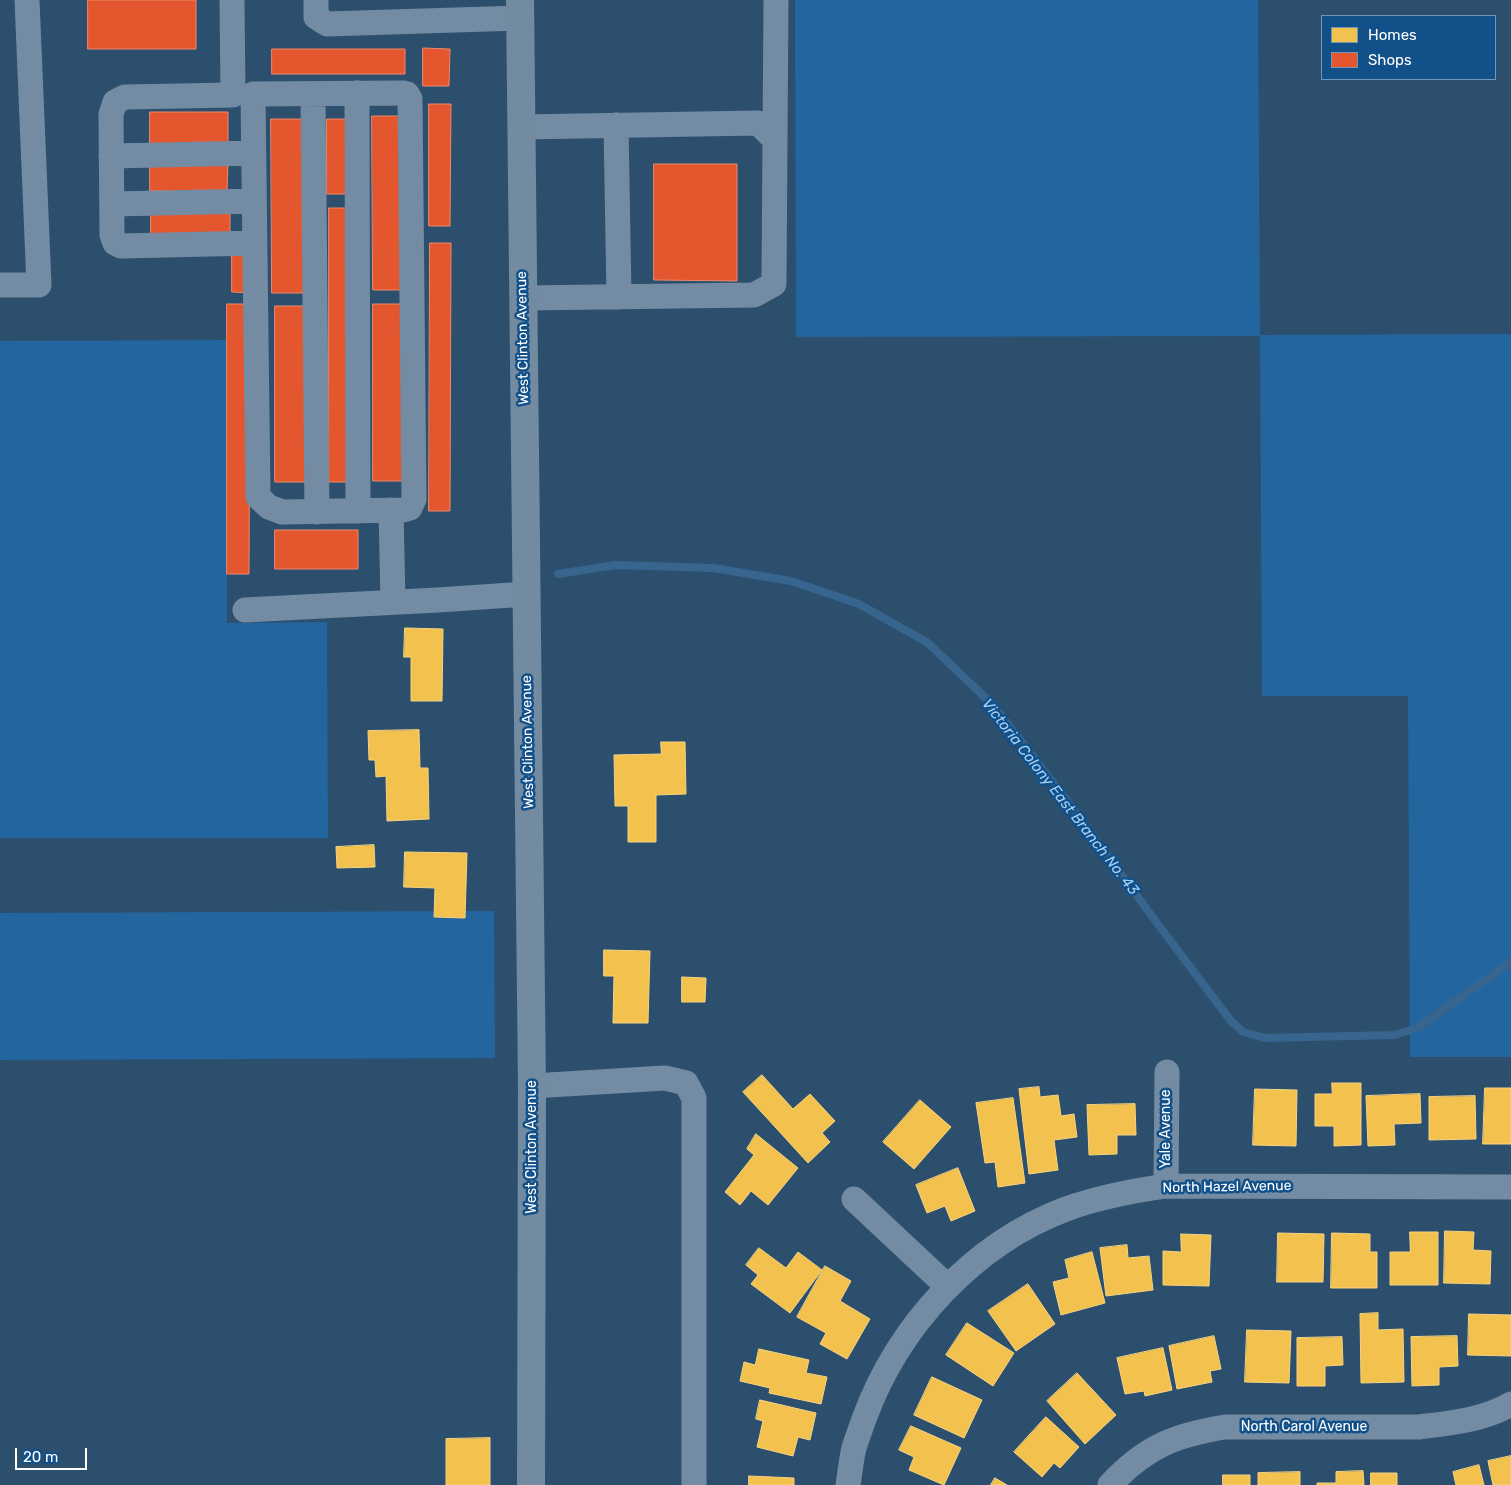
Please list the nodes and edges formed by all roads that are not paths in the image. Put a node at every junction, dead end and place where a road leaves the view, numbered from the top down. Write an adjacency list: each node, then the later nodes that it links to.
1 (27, 0): 18 (street)
2 (232, 0): 8 (street)
3 (316, 0): 6 (street)
4 (776, 0): 12 (street)
5 (520, 9): 6 (street); 11 (main road, West Clinton Avenue)
6 (453, 10)
7 (357, 93): 9 (street); 21 (street); 22 (street)
8 (243, 94): 9 (street); 13 (street); 14 (street)
9 (313, 94): 23 (street)
10 (616, 125): 11 (street); 12 (street); 19 (street)
11 (521, 127): 20 (main road, West Clinton Avenue)
12 (775, 140): 19 (street)
13 (254, 153): 14 (street); 15 (street)
14 (111, 156): 16 (street)
15 (254, 201): 16 (street); 17 (street)
16 (112, 204): 17 (street)
17 (255, 244): 23 (street)
18 (0, 285)
19 (619, 296): 20 (street)
20 (523, 298): 24 (main road, West Clinton Avenue)
21 (391, 510): 22 (street); 25 (street)
22 (358, 511): 23 (street)
23 (317, 512)
24 (526, 594): 25 (street); 28 (main road, West Clinton Avenue)
25 (393, 602): 26 (street)
26 (245, 610)
27 (1167, 1072): 29 (street, Yale Avenue)
28 (532, 1086): 34 (main road, West Clinton Avenue); 35 (street)
29 (1166, 1186): 30 (street, North Hazel Avenue); 32 (street, North Hazel Avenue)
30 (1511, 1186)
31 (854, 1198): 32 (street)
32 (948, 1287): 36 (street, North Hazel Avenue)
33 (1511, 1404): 37 (street, North Carol Avenue)
34 (531, 1485)
35 (694, 1485)
36 (848, 1485)
37 (1110, 1485)

